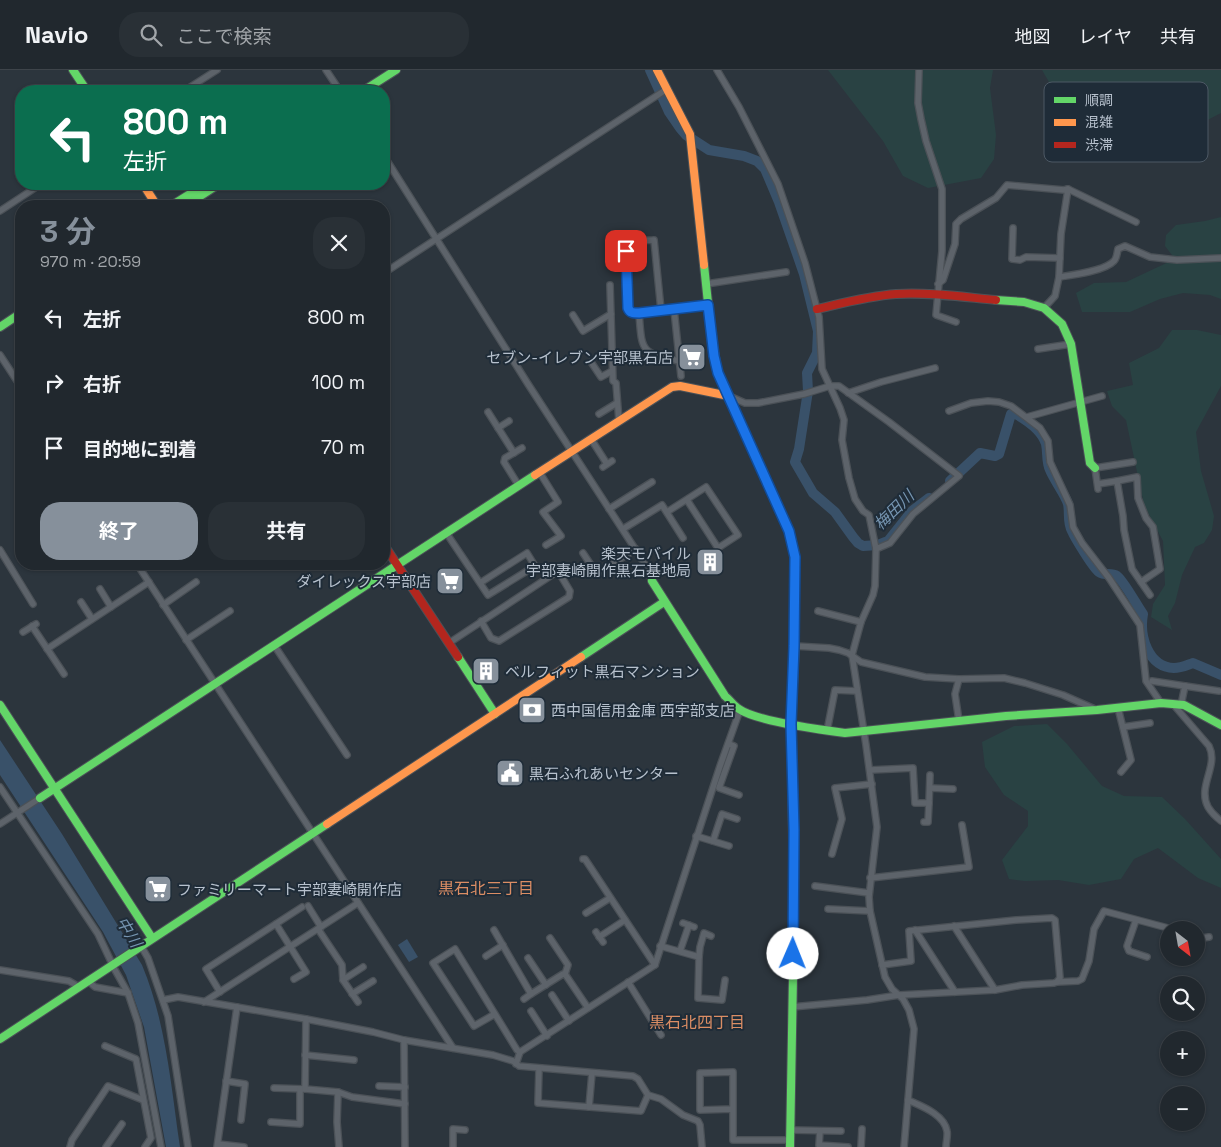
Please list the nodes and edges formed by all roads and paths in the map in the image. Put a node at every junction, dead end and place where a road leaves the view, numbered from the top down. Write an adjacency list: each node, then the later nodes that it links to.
1 (73, 70): 9 (main road)
2 (217, 70): 10 (street)
3 (326, 70): 11 (street)
4 (387, 70): 12 (main road)
5 (396, 70): 13 (main road)
6 (657, 70): 14 (main road)
7 (717, 70): 40 (street)
8 (919, 70): 34 (street)
9 (83, 85)
10 (193, 85)
11 (336, 85)
12 (363, 85)
13 (372, 85)
14 (662, 93): 27 (street); 33 (main road)
15 (390, 166): 27 (street)
16 (1068, 189): 25 (street); 28 (street); 34 (street)
17 (32, 190): 20 (street)
18 (196, 190): 21 (main road)
19 (210, 190): 22 (main road)
20 (17, 200)
21 (180, 200)
22 (194, 200)
23 (15, 201): 24 (street)
24 (0, 211)
25 (1136, 222)
26 (1013, 228): 28 (street)
27 (436, 239): 30 (street); 74 (street)
28 (1060, 258): 32 (street)
29 (1221, 258): 32 (street)
30 (390, 269)
31 (786, 272): 33 (street)
32 (1059, 277): 38 (street)
33 (706, 284): 37 (main road)
34 (938, 284): 36 (street)
35 (610, 286): 44 (street)
36 (939, 295): 38 (main road); 40 (main road); 48 (street)
37 (708, 305): 39 (street); 61 (main road)
38 (1044, 308): 50 (main road)
39 (674, 309): 41 (street); 53 (street)
40 (817, 309): 59 (street)
41 (661, 310): 43 (street); 43 (street)
42 (15, 311): 47 (main road)
43 (639, 313): 53 (street)
44 (611, 314): 45 (street); 56 (street)
45 (573, 315)
46 (15, 317): 49 (main road)
47 (0, 321)
48 (956, 322)
49 (0, 327)
50 (1071, 344): 51 (street); 64 (main road)
51 (1038, 349)
52 (0, 356): 58 (street)
53 (679, 361): 57 (street)
54 (592, 362): 56 (street)
55 (934, 368): 60 (street)
56 (612, 371): 63 (street)
57 (681, 376)
58 (15, 378)
59 (830, 386): 60 (street); 61 (street); 90 (street)
60 (848, 393): 90 (street)
61 (729, 396): 70 (main road); 120 (main road)
62 (1102, 396): 64 (street)
63 (617, 402): 67 (street); 70 (street)
64 (1081, 402): 68 (street); 78 (main road)
65 (949, 411): 68 (street)
66 (488, 412): 71 (street)
67 (599, 414)
68 (1027, 417): 130 (street)
69 (509, 421): 71 (street)
70 (618, 421): 72 (main road)
71 (498, 428): 75 (street)
72 (591, 439): 74 (main road); 77 (street)
73 (522, 448): 75 (street)
74 (572, 452): 79 (main road); 84 (street)
75 (514, 453): 82 (street)
76 (1133, 462): 78 (street)
77 (607, 464)
78 (1094, 468): 80 (street)
79 (540, 473): 82 (main road); 89 (street)
80 (1117, 481): 102 (street); 102 (street)
81 (652, 482): 84 (street)
82 (519, 486): 87 (main road)
83 (687, 500): 83 (street); 85 (street)
84 (610, 509): 86 (street)
85 (667, 512): 86 (street); 88 (street)
86 (623, 529): 91 (street)
87 (447, 534): 95 (main road); 103 (street)
88 (683, 538)
89 (546, 545)
90 (875, 546): 115 (street)
91 (636, 549): 94 (street); 99 (street)
92 (0, 550): 108 (street)
93 (390, 554): 95 (main road)
94 (583, 554)
95 (397, 565): 98 (main road); 118 (main road)
96 (142, 570): 100 (street)
97 (389, 570): 119 (main road)
98 (390, 570)
99 (652, 581): 107 (main road)
100 (149, 582): 109 (street); 110 (street)
101 (196, 582): 109 (street)
102 (1141, 582): 105 (street)
103 (480, 583): 103 (street)
104 (100, 589): 110 (street)
105 (1150, 595)
106 (81, 602): 113 (street)
107 (664, 602): 135 (main road); 137 (main road)
108 (33, 604)
109 (163, 605): 117 (street)
110 (111, 607): 113 (street)
111 (230, 611): 117 (street)
112 (818, 611): 115 (street)
113 (92, 619): 121 (street)
114 (481, 621): 114 (street); 118 (street)
115 (861, 622): 122 (street)
116 (24, 632): 121 (street)
117 (186, 640): 126 (street)
118 (449, 643): 137 (main road)
119 (274, 645): 126 (main road); 146 (street)
120 (794, 646): 122 (street); 140 (main road)
121 (47, 649): 123 (street)
122 (852, 656): 124 (street); 128 (street)
123 (64, 674)
124 (959, 679): 136 (street); 138 (street)
125 (1152, 681): 127 (street)
126 (215, 684): 152 (main road); 164 (street)
127 (1185, 686): 129 (street); 133 (street)
128 (857, 691): 143 (street); 144 (street)
129 (1219, 691)
130 (1161, 703): 131 (main road); 134 (main road)
131 (1172, 703): 133 (main road); 160 (street)
132 (0, 705): 152 (main road)
133 (1181, 705): 141 (main road)
134 (1118, 708): 136 (main road); 142 (street)
135 (740, 710): 140 (main road); 145 (street)
136 (1097, 710): 138 (main road)
137 (495, 714): 164 (main road)
138 (959, 721): 144 (main road)
139 (1150, 723): 142 (street)
140 (791, 724): 143 (main road); 230 (main road)
141 (1221, 725)
142 (1123, 727): 148 (street)
143 (827, 731): 144 (main road)
144 (863, 732): 147 (street)
145 (729, 744): 155 (street); 165 (street)
146 (347, 755)
147 (870, 770): 150 (street); 157 (street)
148 (1121, 772)
149 (930, 775): 153 (street)
150 (872, 784): 168 (street); 170 (street)
151 (0, 787): 158 (street)
152 (54, 788): 156 (main road); 190 (main road)
153 (930, 788): 154 (street); 157 (street)
154 (953, 789)
155 (739, 795)
156 (40, 798): 158 (street)
157 (929, 803): 161 (street)
158 (16, 814): 162 (street); 202 (street)
159 (737, 819): 166 (street)
160 (1221, 821)
161 (924, 822)
162 (0, 824)
163 (962, 825): 170 (street)
164 (313, 834): 174 (street); 190 (main road)
165 (696, 836): 166 (street); 196 (street)
166 (713, 841): 167 (street)
167 (729, 846)
168 (832, 854)
169 (583, 859): 173 (street)
170 (870, 878): 172 (street)
171 (815, 886): 172 (street)
172 (869, 893): 176 (street)
173 (610, 898): 177 (street); 178 (street)
174 (358, 903): 184 (street); 241 (street)
175 (828, 909): 176 (street)
176 (870, 911): 204 (street)
177 (586, 913)
178 (625, 920): 188 (street); 203 (street)
179 (1136, 920): 183 (street); 200 (street); 214 (street)
180 (276, 924): 184 (street); 195 (street); 218 (street)
181 (689, 925): 197 (street)
182 (954, 926): 186 (street); 214 (street); 217 (street)
183 (1160, 926)
184 (319, 928): 195 (street); 209 (street)
185 (494, 930): 193 (street)
186 (916, 930): 204 (street); 219 (street)
187 (711, 936): 199 (street)
188 (599, 937)
189 (1208, 937): 192 (street)
190 (152, 938): 194 (main road)
191 (550, 938): 207 (street)
192 (1205, 938)
193 (503, 945): 198 (street); 222 (street)
194 (140, 946): 202 (main road); 226 (street)
195 (291, 946): 208 (street); 218 (street)
196 (660, 946): 197 (street); 203 (street)
197 (680, 951): 199 (street)
198 (486, 956)
199 (699, 957): 210 (street)
200 (1147, 957)
201 (528, 958): 215 (street)
202 (114, 963): 211 (main road); 220 (street)
203 (654, 965): 213 (street)
204 (882, 965): 224 (street)
205 (363, 967): 209 (street)
206 (0, 970): 216 (street)
207 (566, 974): 215 (street); 231 (street)
208 (294, 979)
209 (343, 980): 221 (street)
210 (725, 980)
211 (88, 981): 216 (main road); 220 (street)
212 (373, 981): 221 (street)
213 (628, 982): 231 (street); 236 (street)
214 (1057, 982): 217 (street)
215 (546, 985): 222 (street)
216 (79, 987): 238 (main road)
217 (996, 990): 219 (street)
218 (220, 992): 227 (street)
219 (955, 992): 224 (street)
220 (128, 993): 273 (street)
221 (352, 994): 228 (street)
222 (531, 994): 225 (street)
223 (552, 994): 235 (street)
224 (899, 996): 230 (street); 256 (street)
225 (524, 998)
226 (163, 1000): 227 (street); 274 (street)
227 (204, 1002): 229 (street)
228 (358, 1002)
229 (237, 1007): 234 (street); 248 (street)
230 (792, 1007): 265 (main road)
231 (588, 1008): 235 (street)
232 (531, 1011): 237 (street)
233 (495, 1014): 233 (street); 242 (street)
234 (306, 1019): 239 (street); 243 (street)
235 (569, 1021): 237 (street)
236 (661, 1035)
237 (546, 1036): 242 (street)
238 (0, 1039)
239 (404, 1040): 241 (street); 250 (street)
240 (105, 1046): 255 (street)
241 (453, 1048): 245 (street)
242 (520, 1052): 245 (street)
243 (305, 1055): 244 (street); 252 (street)
244 (354, 1060)
245 (516, 1064): 246 (street)
246 (539, 1069): 247 (street); 258 (street)
247 (592, 1073): 254 (street); 258 (street)
248 (226, 1081): 260 (street); 269 (street)
249 (380, 1086): 250 (street)
250 (405, 1087): 257 (street)
251 (274, 1088): 252 (street)
252 (302, 1089): 253 (street); 261 (street)
253 (338, 1092): 257 (street); 276 (street)
254 (648, 1095): 258 (street); 279 (street)
255 (144, 1100): 270 (street); 272 (street)
256 (908, 1100): 282 (street); 283 (street)
257 (405, 1104): 277 (street)
258 (589, 1107)
259 (733, 1109): 259 (street); 268 (street)
260 (241, 1120)
261 (270, 1122)
262 (122, 1124): 271 (street)
263 (862, 1129): 281 (street)
264 (465, 1130): 278 (street)
265 (790, 1130): 266 (street); 268 (main road)
266 (820, 1131): 267 (street); 280 (street)
267 (841, 1131)
268 (790, 1144)
269 (217, 1145): 275 (street)
270 (70, 1147)
271 (106, 1147)
272 (145, 1147)
273 (161, 1147)
274 (188, 1147)
275 (244, 1147)
276 (339, 1147)
277 (405, 1147)
278 (453, 1147)
279 (702, 1147)
280 (848, 1147)
281 (861, 1147)
282 (904, 1147)
283 (946, 1147)

